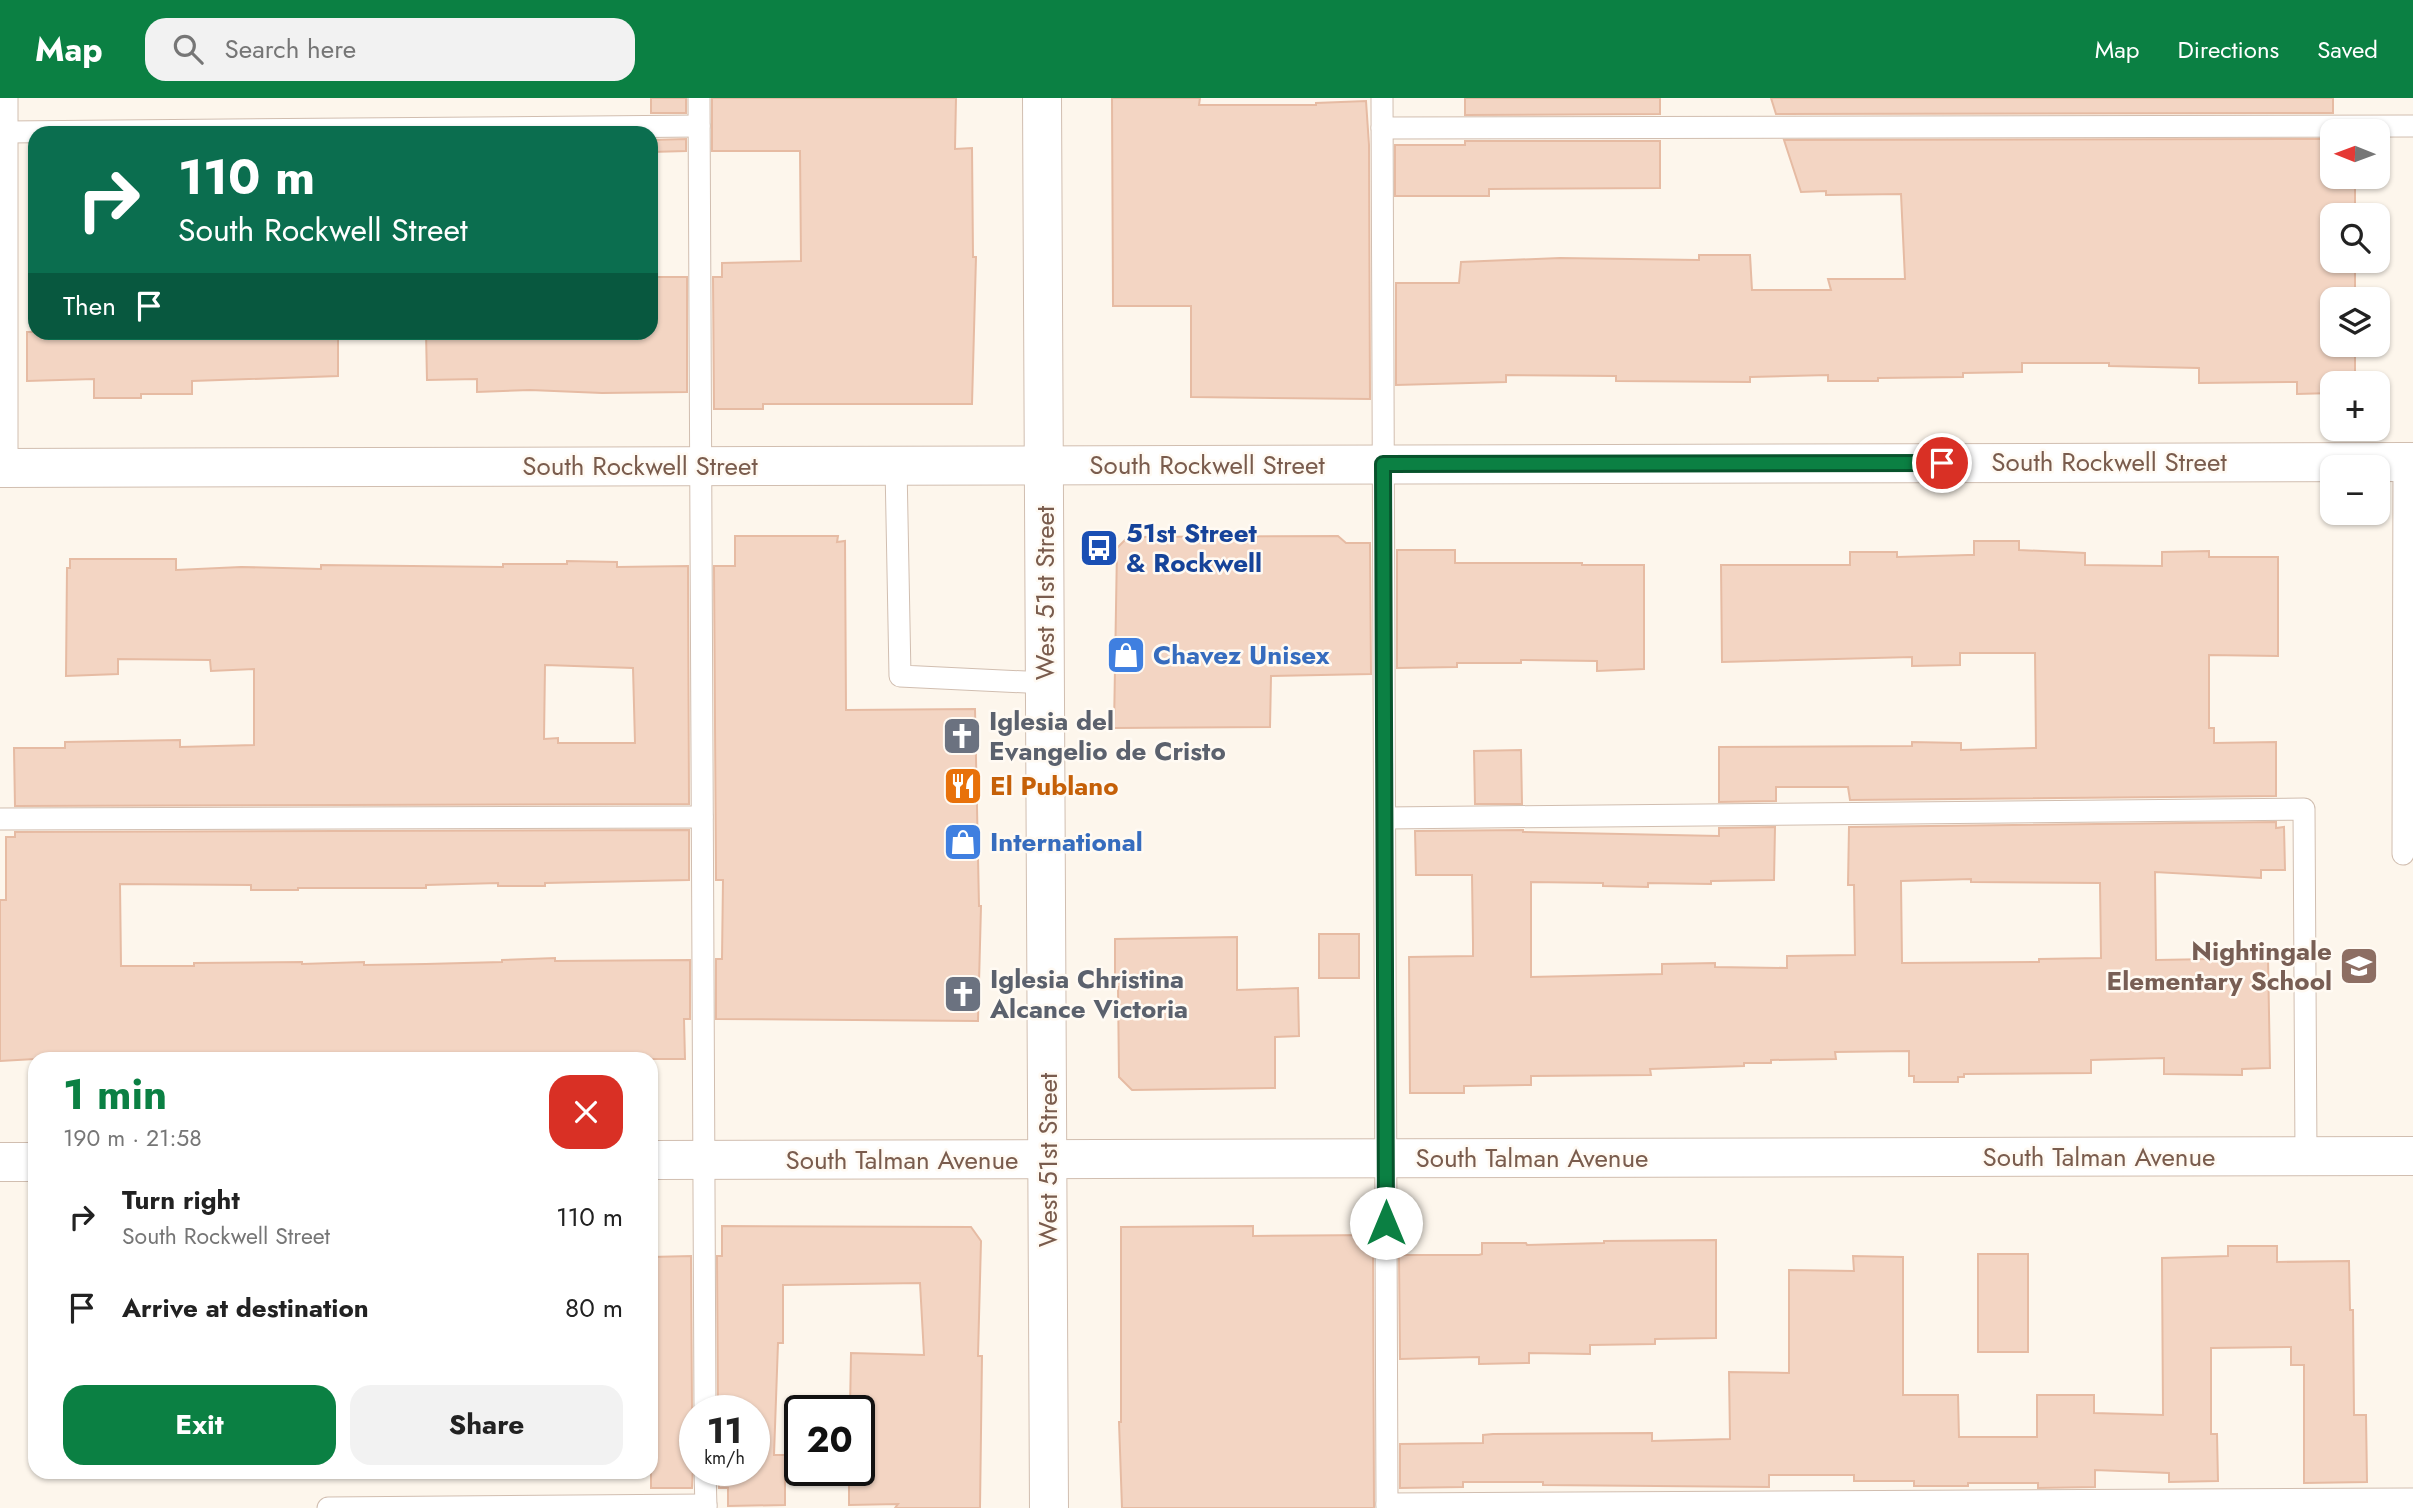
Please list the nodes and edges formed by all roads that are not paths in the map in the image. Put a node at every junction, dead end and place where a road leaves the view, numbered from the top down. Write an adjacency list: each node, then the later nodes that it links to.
1 (7, 98): 9 (lane)
2 (699, 98): 6 (lane)
3 (1042, 98): 13 (street, West 51st Street)
4 (1382, 98): 8 (lane)
5 (658, 126): 6 (lane)
6 (699, 126): 14 (lane)
7 (2413, 126): 8 (lane)
8 (1382, 128): 12 (lane)
9 (7, 132): 10 (lane); 16 (lane)
10 (28, 132)
11 (2409, 462): 12 (street, South Rockwell Street); 21 (lane)
12 (1383, 464): 13 (street, South Rockwell Street); 19 (lane)
13 (1044, 465): 15 (street, South Rockwell Street); 17 (street, West 51st Street)
14 (701, 466): 15 (street, South Rockwell Street); 16 (street, South Rockwell Street); 18 (lane)
15 (896, 466): 17 (lane)
16 (3, 468)
17 (1046, 683): 25 (street, West 51st Street)
18 (702, 817): 20 (lane); 27 (lane)
19 (1385, 818): 22 (lane); 24 (lane)
20 (0, 819)
21 (2403, 854)
22 (2306, 1156): 23 (street, South Talman Avenue); 24 (street, South Talman Avenue)
23 (2413, 1156)
24 (1385, 1158): 25 (street, South Talman Avenue); 34 (lane)
25 (1048, 1159): 27 (street, South Talman Avenue); 36 (street, West 51st Street)
26 (658, 1160): 27 (street, South Talman Avenue)
27 (704, 1160): 30 (lane)
28 (0, 1162): 29 (street)
29 (28, 1162)
30 (705, 1395)
31 (705, 1486): 33 (lane)
32 (2413, 1499): 34 (lane)
33 (706, 1506): 35 (lane)
34 (1387, 1506)
35 (328, 1508)
36 (1049, 1508)

